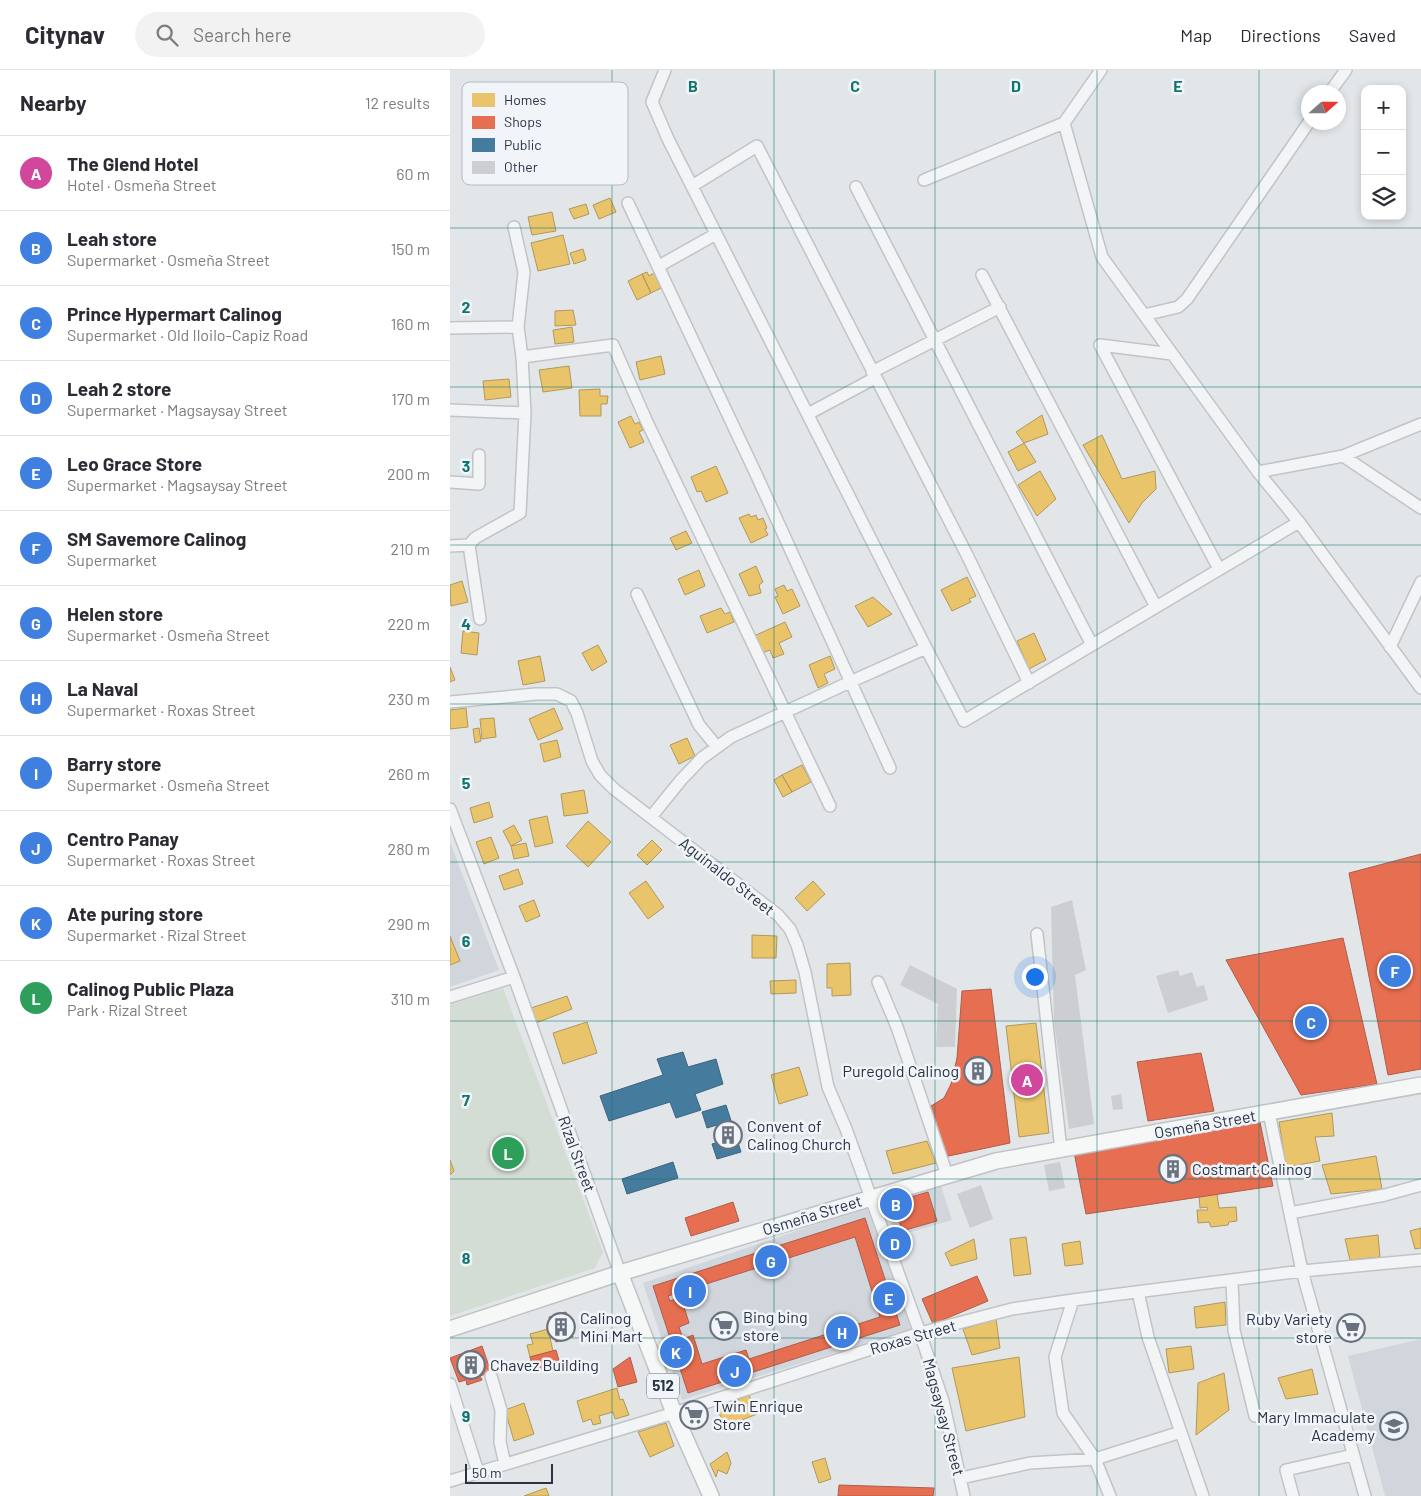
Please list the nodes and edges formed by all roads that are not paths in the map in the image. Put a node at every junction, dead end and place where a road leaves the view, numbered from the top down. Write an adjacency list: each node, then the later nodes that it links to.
1 (665, 70): 8 (street)
2 (1101, 70): 5 (street)
3 (1346, 70): 4 (street)
4 (1335, 85)
5 (1064, 123): 7 (street); 16 (street)
6 (1303, 130): 16 (street)
7 (924, 180)
8 (692, 186): 12 (street); 22 (street)
9 (856, 187): 19 (street)
10 (628, 203): 13 (street)
11 (514, 227): 17 (street)
12 (716, 234): 13 (street); 25 (street)
13 (659, 266): 43 (street)
14 (982, 275): 15 (street)
15 (1000, 306): 19 (street); 38 (street)
16 (1144, 316): 20 (street)
17 (518, 327): 18 (street); 21 (street)
18 (450, 328)
19 (935, 340): 22 (street); 40 (street)
20 (1172, 354): 29 (street); 35 (street)
21 (522, 358): 24 (street); 47 (street)
22 (874, 375): 25 (street); 44 (street)
23 (450, 410): 24 (street)
24 (525, 413): 34 (street)
25 (808, 414): 42 (street)
26 (1421, 424): 28 (street)
27 (479, 455): 30 (street)
28 (1343, 456): 29 (street); 31 (street)
29 (1258, 472): 32 (street)
30 (450, 482)
31 (1421, 508)
32 (1299, 522): 35 (street); 41 (street)
33 (450, 546): 34 (street)
34 (469, 546): 39 (street)
35 (1219, 569): 38 (street)
36 (1421, 582): 41 (street)
37 (637, 594): 48 (street)
38 (1156, 607): 40 (street)
39 (480, 619)
40 (1092, 645): 44 (street)
41 (1390, 647): 45 (street)
42 (926, 648): 43 (street); 44 (street)
43 (850, 682): 47 (street); 49 (street)
44 (1028, 683)
45 (1421, 688)
46 (450, 702): 52 (street, Aguinaldo Street)
47 (785, 712): 48 (street); 50 (street)
48 (717, 747): 52 (street)
49 (890, 768)
50 (830, 806)
51 (450, 809): 54 (street, Rizal Street)
52 (650, 817): 62 (street, Aguinaldo Street)
53 (1037, 934): 59 (street)
54 (514, 977): 56 (street); 66 (street, Rizal Street)
55 (878, 982): 60 (street)
56 (450, 997)
57 (1421, 1085): 58 (main road, Osmeña Street)
58 (1268, 1113): 59 (main road, Osmeña Street); 63 (street)
59 (1061, 1150): 60 (main road, Osmeña Street)
60 (948, 1175): 62 (main road, Osmeña Street)
61 (1421, 1185): 63 (street)
62 (870, 1198): 66 (main road, Osmeña Street); 71 (street, Magsaysay Street)
63 (1290, 1213): 65 (street)
64 (1421, 1260): 65 (street, Roxas Street)
65 (1302, 1271): 67 (street, Roxas Street); 77 (street)
66 (620, 1273): 70 (main road, Osmeña Street); 74 (main road, Rizal Street / 512)
67 (1232, 1280): 68 (street, Roxas Street); 75 (street)
68 (1138, 1292): 69 (street, Roxas Street); 76 (street)
69 (1073, 1300): 71 (street, Roxas Street); 78 (street)
70 (450, 1330)
71 (920, 1333): 74 (street, Roxas Street); 81 (street, Magsaysay Street)
72 (491, 1376): 79 (street)
73 (450, 1384): 80 (street)
74 (674, 1413): 79 (street, Roxas Street); 83 (main road, Rizal Street / 512)
75 (1255, 1416)
76 (1181, 1432): 78 (street); 86 (street)
77 (1353, 1455): 87 (street); 88 (street)
78 (1095, 1459): 81 (street); 85 (street)
79 (505, 1464): 80 (street, Roxas Street)
80 (478, 1472): 82 (street, Roxas Street)
81 (961, 1478): 84 (street, Magsaysay Street)
82 (450, 1481)
83 (711, 1496)
84 (964, 1496)
85 (1110, 1496)
86 (1203, 1496)
87 (1293, 1496)
88 (1365, 1496)

